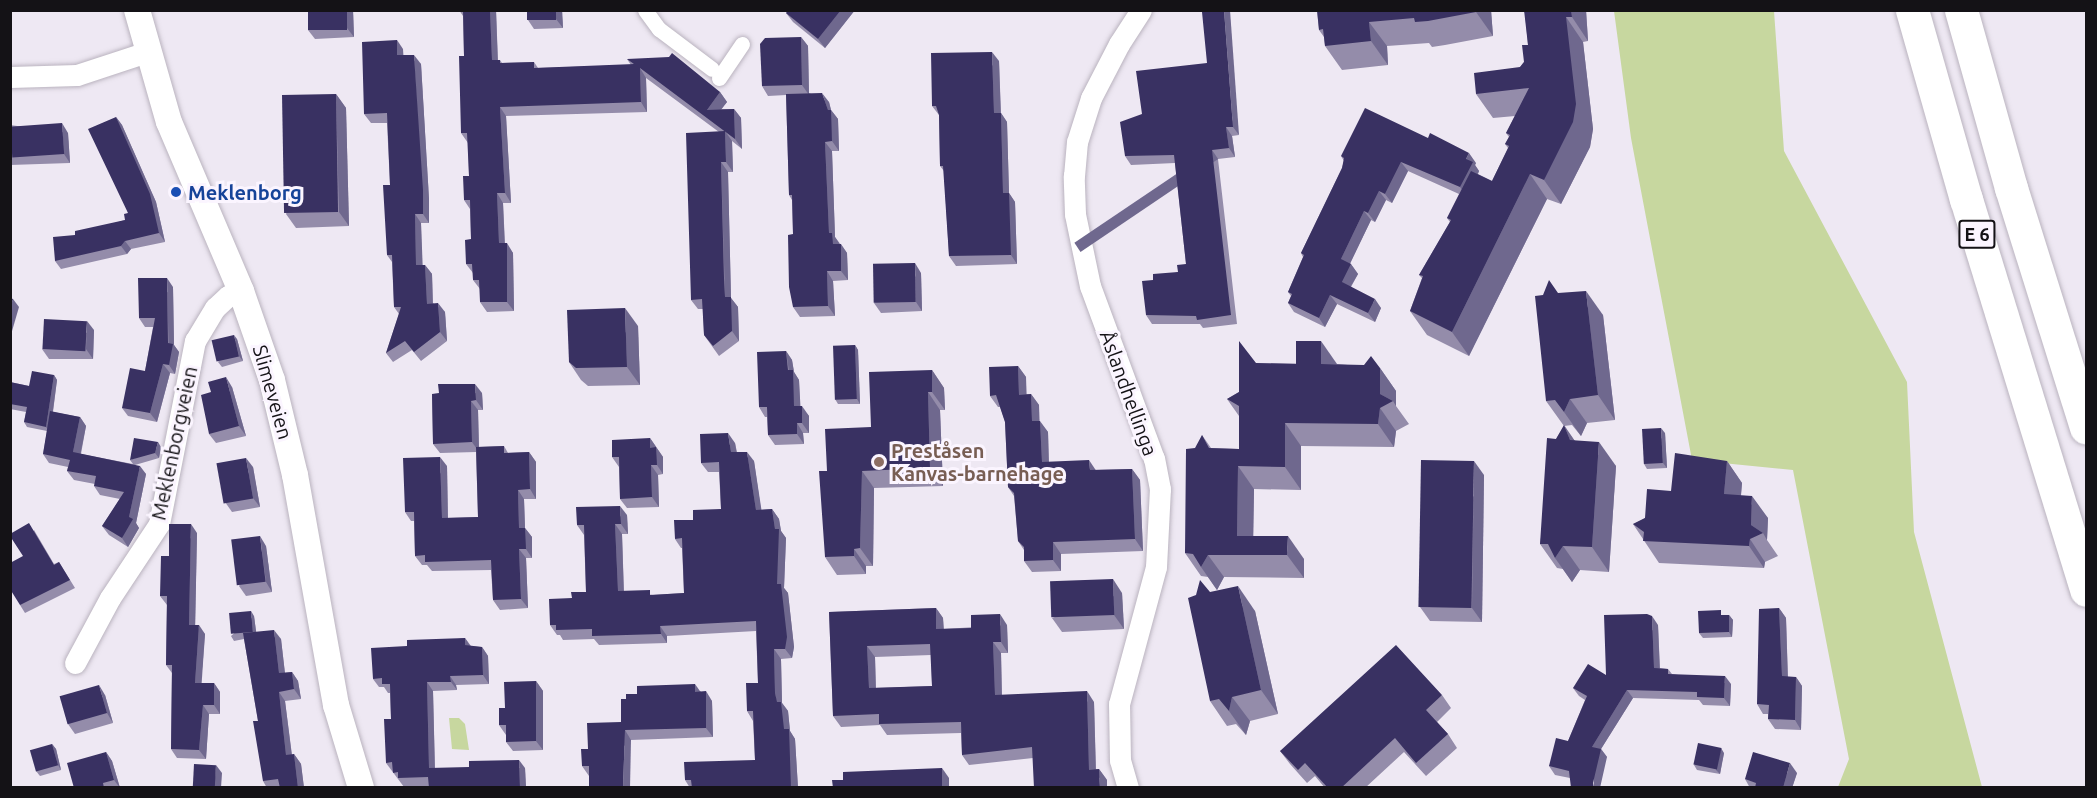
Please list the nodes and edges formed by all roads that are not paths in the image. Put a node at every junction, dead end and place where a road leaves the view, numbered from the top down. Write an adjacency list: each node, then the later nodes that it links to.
1 (136, 10): 7 (street, Slimeveien)
2 (645, 10): 6 (street)
3 (1142, 10): 14 (street, Åslandhellinga)
4 (1912, 10): 11 (highway, E 6)
5 (1961, 10): 10 (highway, E 6)
6 (742, 44)
7 (147, 52): 8 (street); 9 (street, Slimeveien)
8 (10, 77)
9 (241, 291): 12 (street, Meklenborgveien); 13 (street, Slimeveien)
10 (2086, 428)
11 (2086, 590)
12 (75, 663)
13 (361, 788)
14 (1128, 788)

